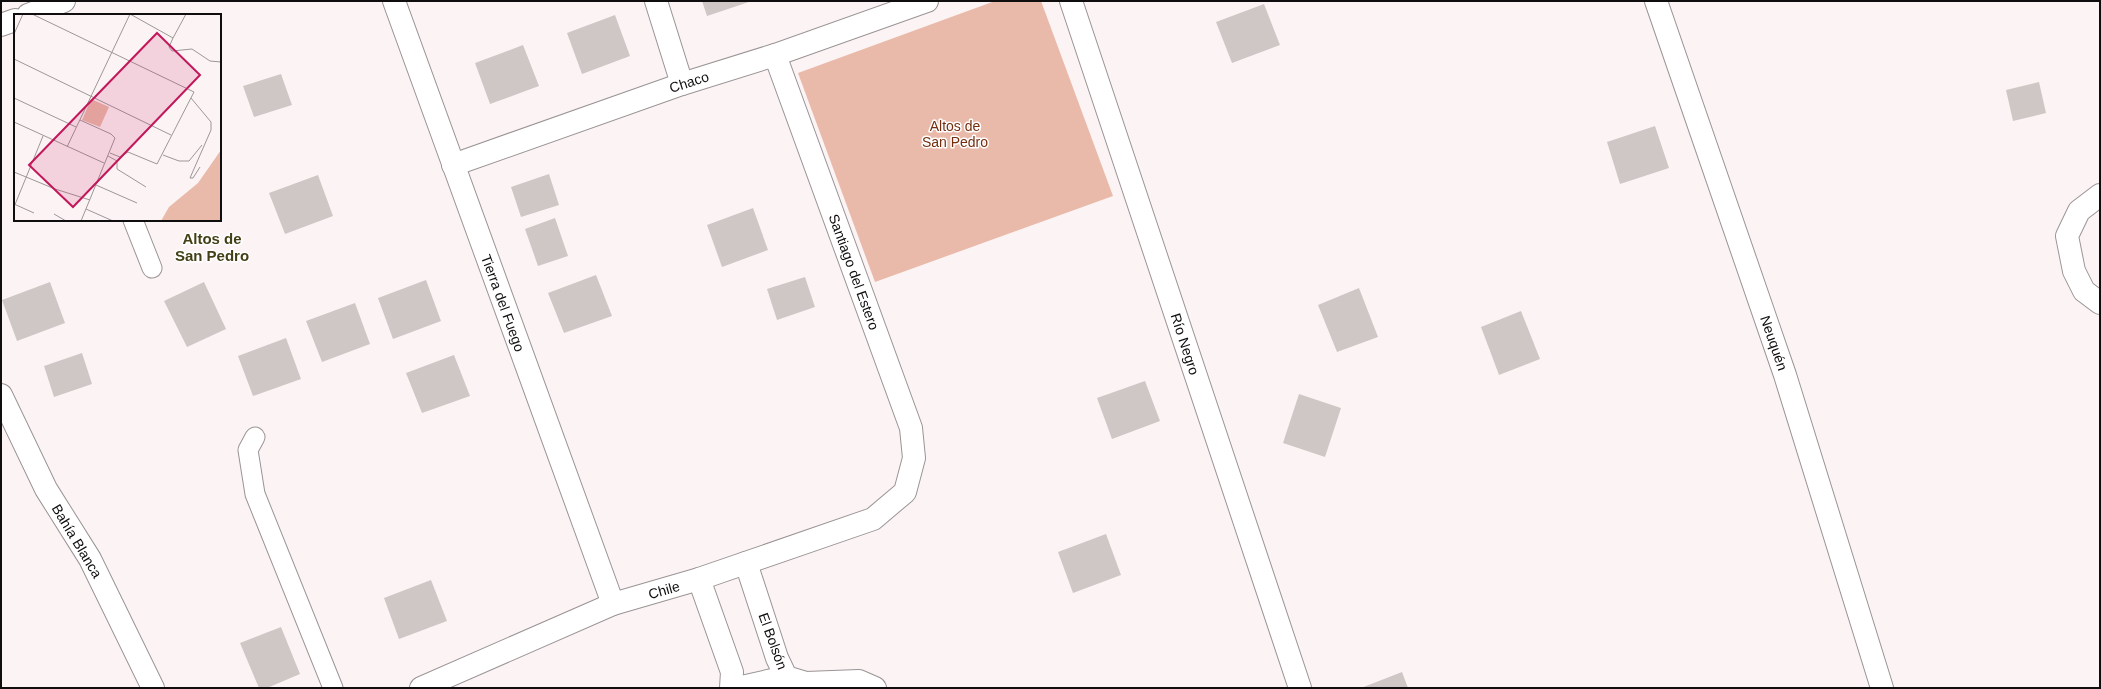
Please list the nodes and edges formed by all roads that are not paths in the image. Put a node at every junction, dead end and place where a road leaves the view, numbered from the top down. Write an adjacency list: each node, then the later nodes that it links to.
1 (394, 1): 12 (street, Tierra del Fuego)
2 (656, 1): 11 (street)
3 (927, 1): 10 (street, Chaco)
4 (1071, 1): 30 (street, Río Negro)
5 (1656, 1): 31 (street, Neuquén)
6 (55, 8): 7 (street)
7 (32, 14)
8 (14, 20): 9 (street)
9 (1, 25)
10 (775, 55): 11 (street, Chaco); 19 (street, Santiago del Estero)
11 (682, 84): 12 (street, Chaco)
12 (453, 165): 22 (street, Tierra del Fuego)
13 (2100, 195): 16 (street)
14 (133, 221): 15 (lane)
15 (152, 268)
16 (2100, 303)
17 (1, 395): 24 (street, Bahía Blanca)
18 (255, 437): 25 (lane)
19 (905, 492): 20 (street, Chile)
20 (746, 563): 21 (street, Chile); 23 (street, El Bolsón)
21 (699, 579): 22 (street, Chile); 27 (street)
22 (613, 604): 26 (street, Chile)
23 (786, 677): 28 (street); 29 (street, El Bolsón)
24 (153, 688)
25 (333, 688)
26 (421, 688)
27 (731, 688)
28 (736, 688)
29 (875, 688)
30 (1300, 688)
31 (1882, 688)

